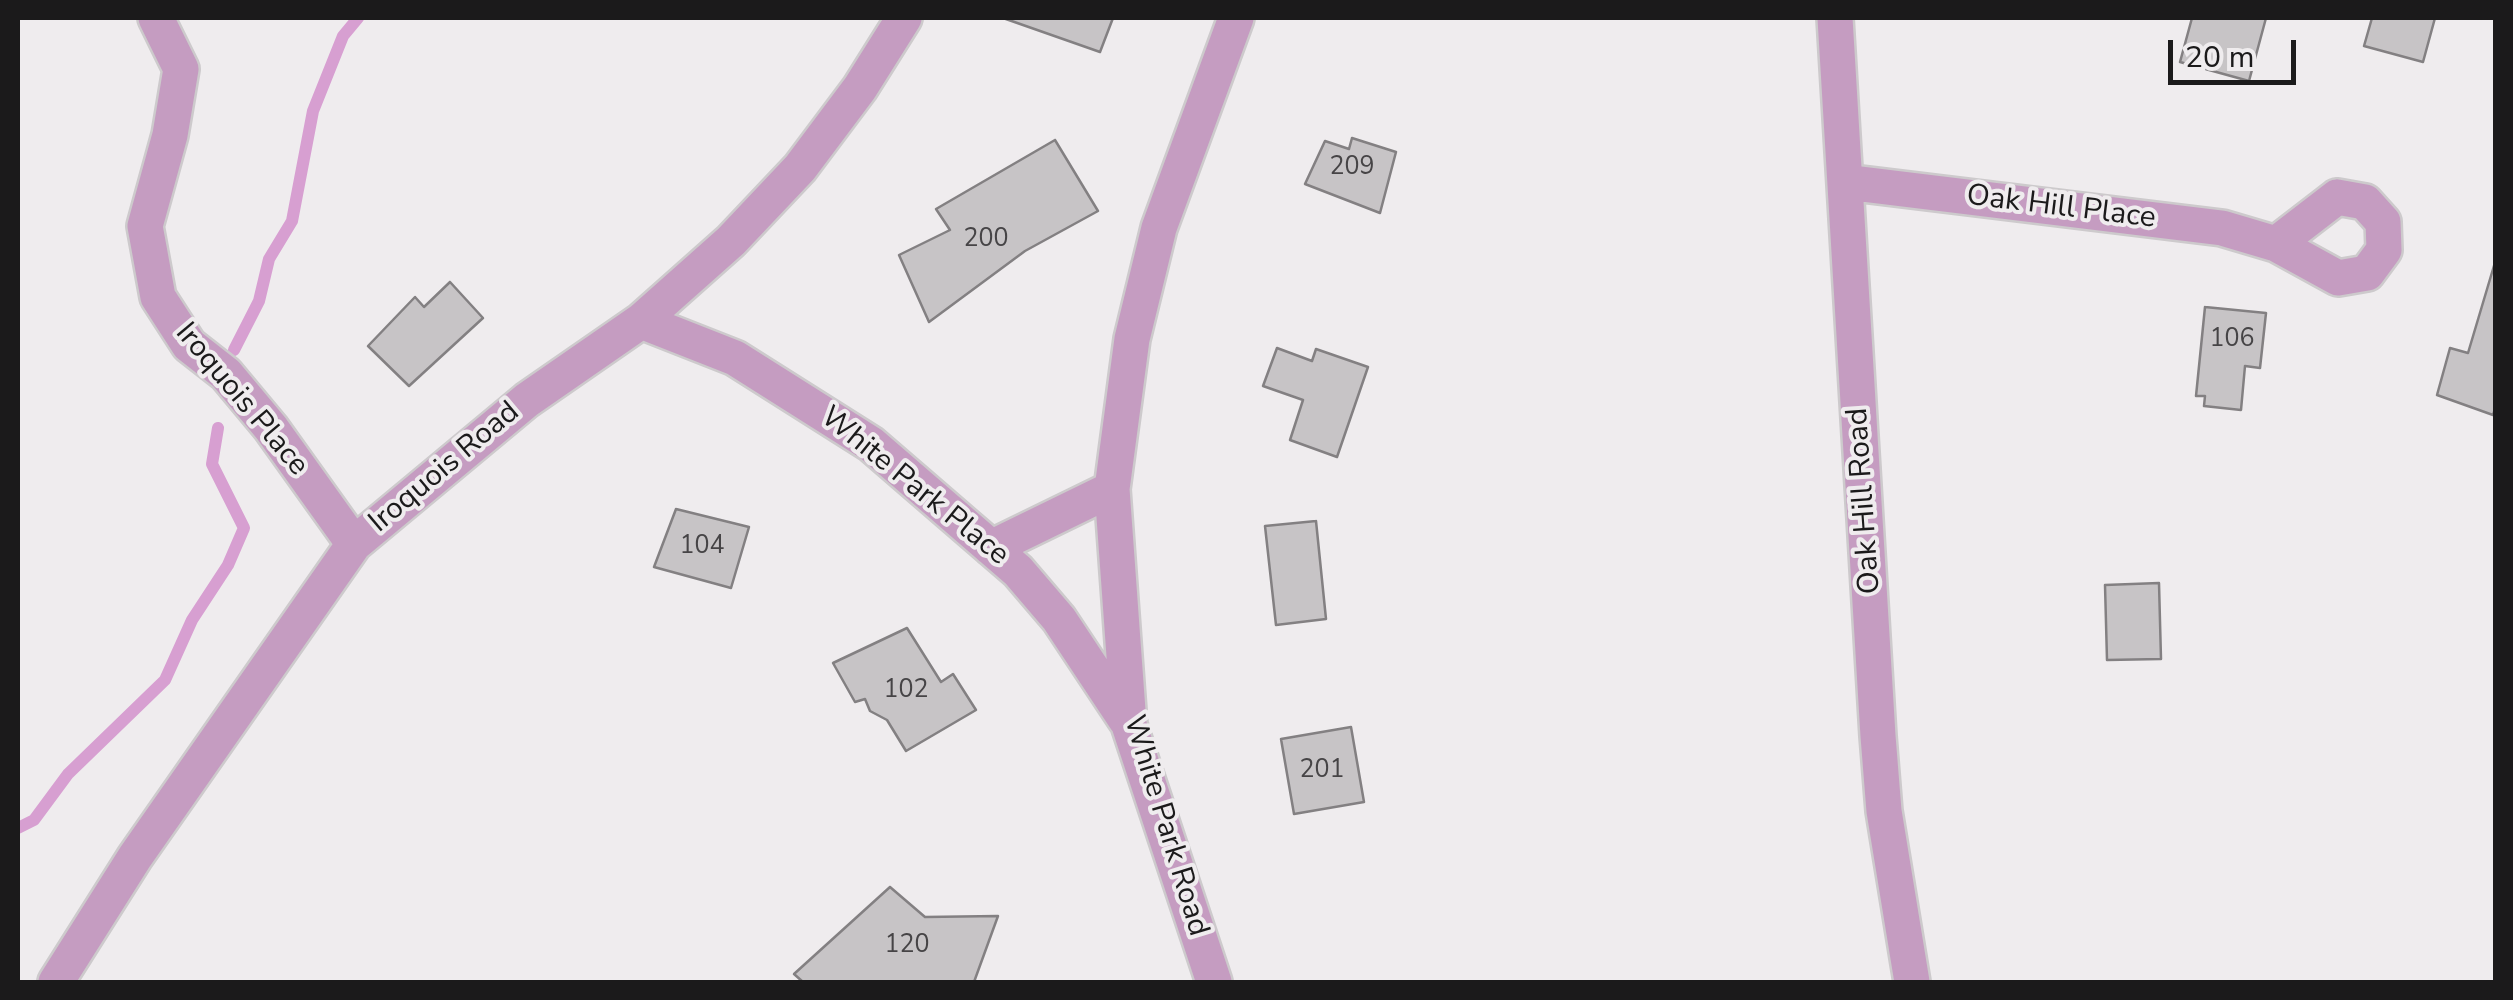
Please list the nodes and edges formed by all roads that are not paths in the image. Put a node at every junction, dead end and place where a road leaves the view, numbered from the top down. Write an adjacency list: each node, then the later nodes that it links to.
1 (156, 18): 9 (street, Iroquois Place)
2 (904, 18): 7 (street, Iroquois Road)
3 (1236, 18): 8 (street, White Park Road)
4 (1835, 18): 5 (street, Oak Hill Road)
5 (1844, 182): 6 (street, Oak Hill Place); 14 (street, Oak Hill Road)
6 (2276, 244)
7 (640, 321): 9 (street, Iroquois Road); 10 (street, White Park Place)
8 (1112, 489): 10 (street); 11 (street, White Park Road)
9 (354, 544): 12 (street, Iroquois Road)
10 (991, 548): 11 (street, White Park Place)
11 (1129, 725): 13 (street, White Park Road)
12 (56, 982)
13 (1214, 982)
14 (1912, 982)

